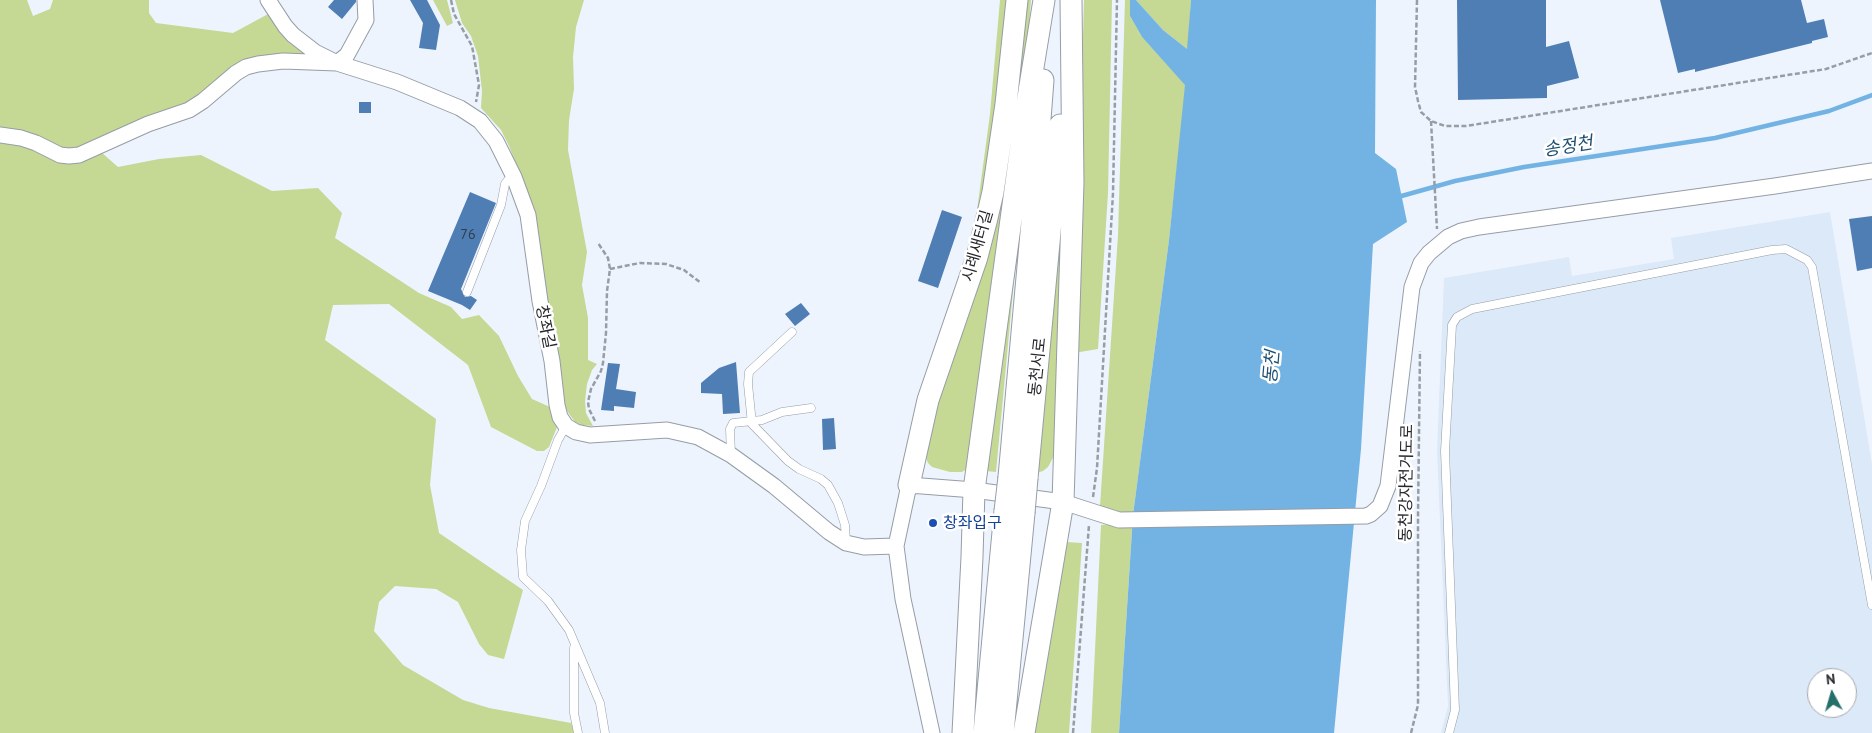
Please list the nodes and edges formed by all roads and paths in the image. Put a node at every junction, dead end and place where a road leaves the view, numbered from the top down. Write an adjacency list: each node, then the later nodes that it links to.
1 (268, 0): 11 (street, 창좌길)
2 (365, 0): 11 (street)
3 (451, 0): 12 (path)
4 (1017, 0): 30 (main road, 시례새터길)
5 (1044, 0): 31 (main road)
6 (1048, 0): 29 (main road, 동천서로)
7 (1070, 0): 29 (main road, 동천서로); 32 (main road)
8 (1117, 0): 33 (path)
9 (1417, 0): 13 (path)
10 (1872, 53): 13 (path)
11 (337, 63): 12 (street, 창좌길); 14 (street)
12 (471, 114): 16 (street, 창좌길)
13 (1431, 121): 17 (path)
14 (2, 133)
15 (1872, 171): 17 (street)
16 (514, 177): 21 (lane); 26 (street, 창좌길)
17 (1437, 240): 33 (street)
18 (598, 243): 19 (path)
19 (610, 269): 20 (path); 27 (path)
20 (701, 284)
21 (467, 292)
22 (792, 332): 25 (lane)
23 (1420, 343): 47 (path, 동천강자전거도로)
24 (812, 408): 25 (lane)
25 (751, 421): 28 (lane); 35 (lane)
26 (566, 426): 27 (street); 38 (lane)
27 (599, 435): 28 (street)
28 (731, 455): 35 (street)
29 (1018, 478): 34 (main road, 동천서로, bridge)
30 (909, 485): 31 (street); 36 (street)
31 (974, 490): 32 (street); 42 (main road)
32 (1063, 502): 33 (street); 45 (main road)
33 (1091, 511): 46 (path)
34 (1014, 512): 43 (main road, 동천서로); 44 (main road, 동천서로)
35 (846, 543): 36 (street)
36 (896, 546): 41 (street)
37 (1872, 605): 48 (lane)
38 (574, 646): 39 (lane); 40 (lane)
39 (578, 733)
40 (605, 733)
41 (932, 733)
42 (963, 733)
43 (984, 733)
44 (1003, 733)
45 (1024, 733)
46 (1073, 733)
47 (1411, 733)
48 (1449, 733)

